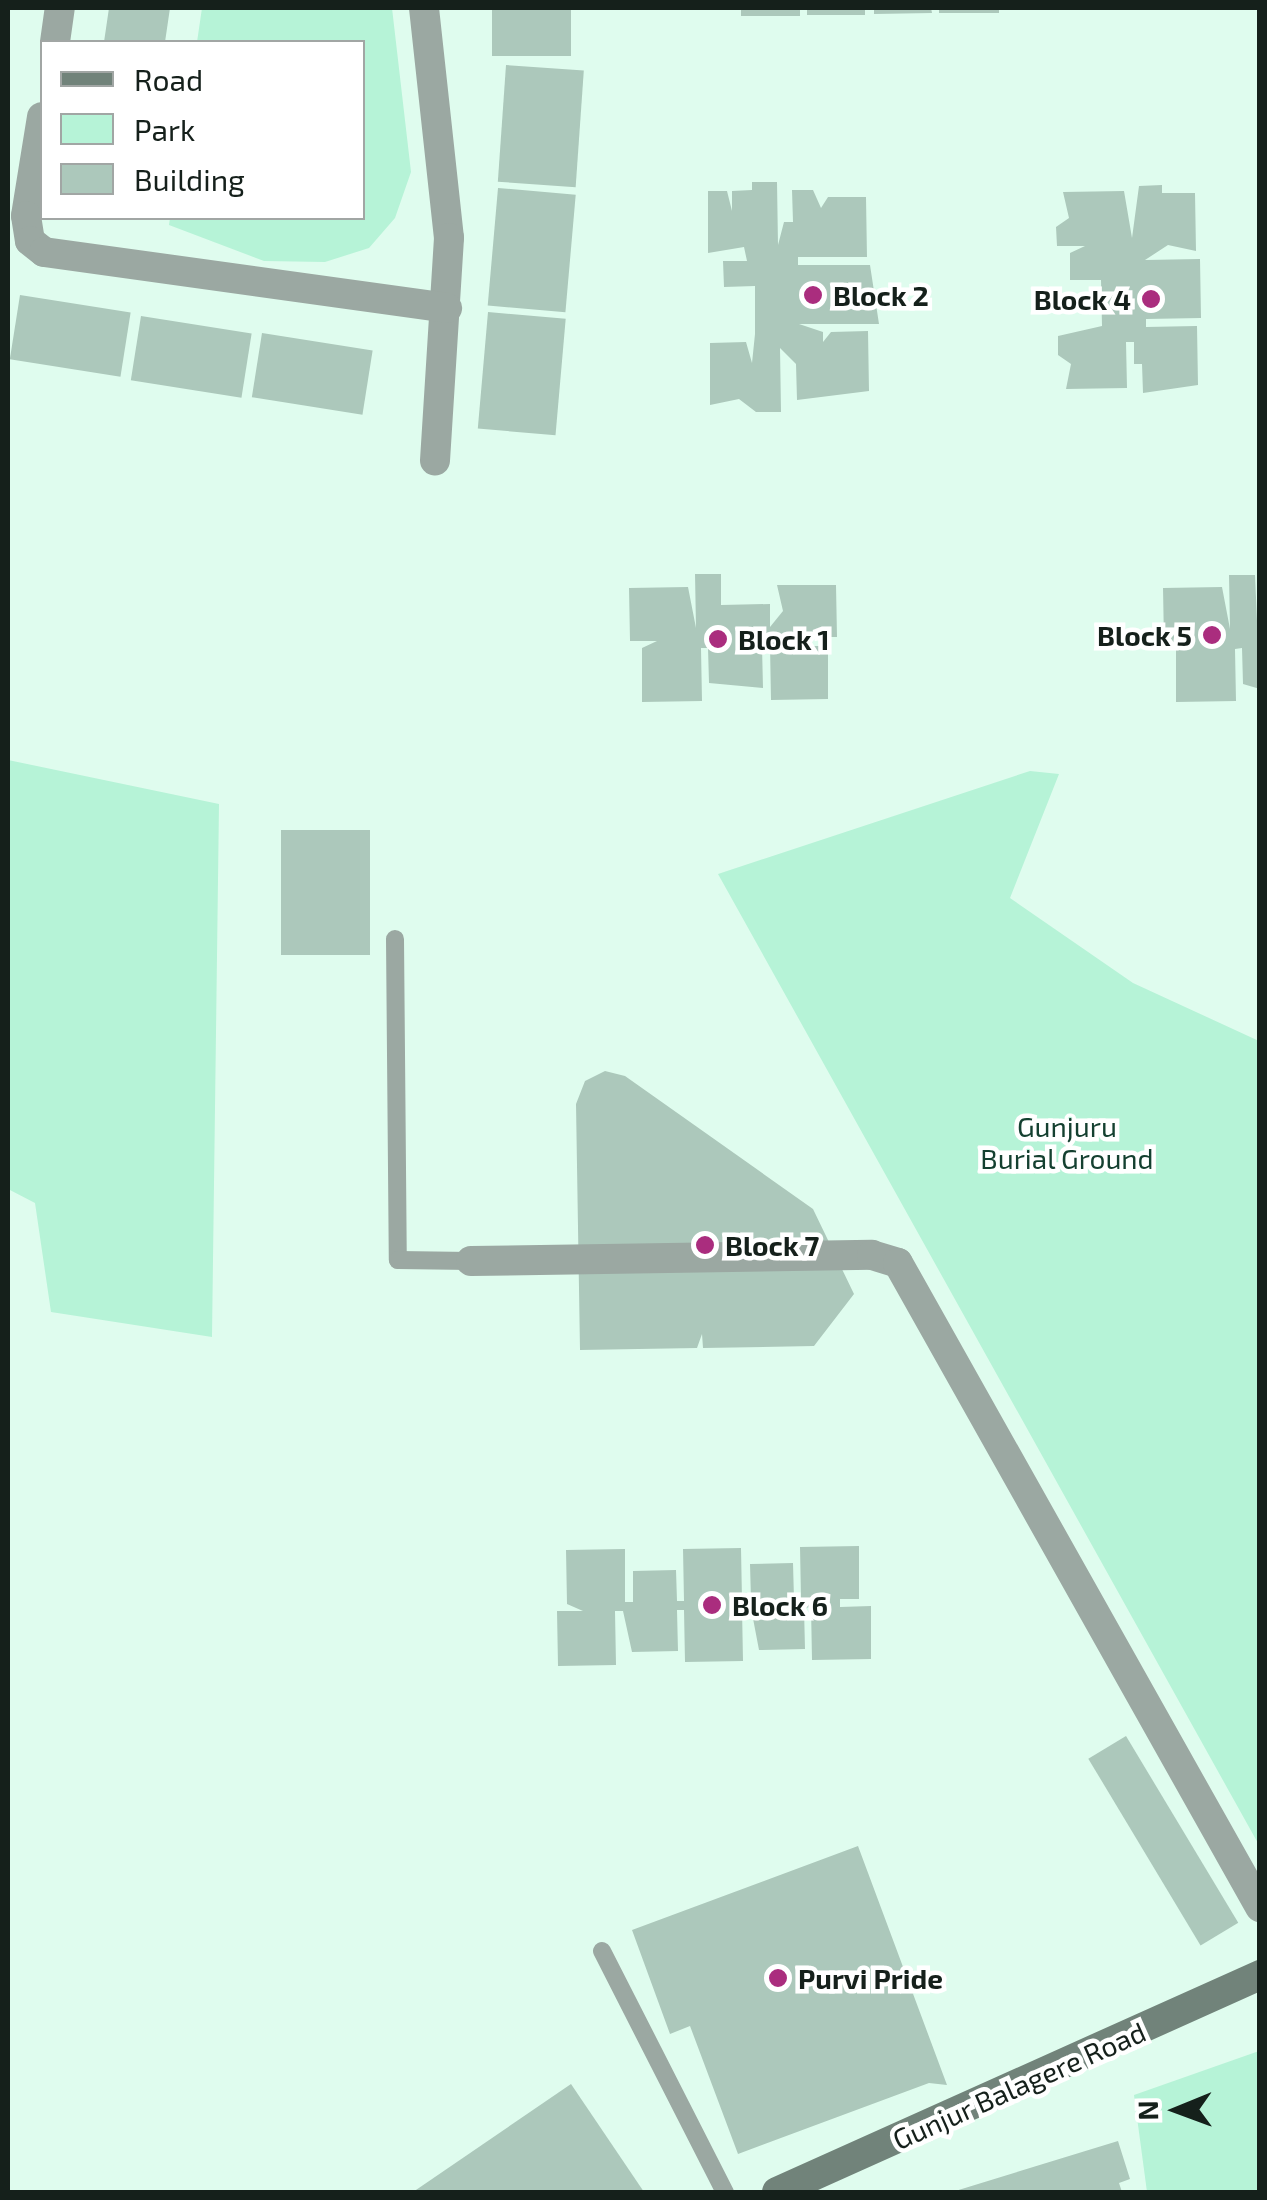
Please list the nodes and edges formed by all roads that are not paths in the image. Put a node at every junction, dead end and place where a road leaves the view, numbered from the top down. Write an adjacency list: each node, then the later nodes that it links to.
1 (60, 8): 3 (street)
2 (424, 8): 5 (street)
3 (54, 40)
4 (40, 129): 5 (street)
5 (447, 308): 6 (street)
6 (436, 461)
7 (394, 939): 8 (lane)
8 (471, 1261): 9 (street)
9 (1260, 1908)
10 (602, 1951): 12 (lane)
11 (1260, 1975): 13 (street, Gunjur Balagere Road)
12 (725, 2192)
13 (777, 2192)

